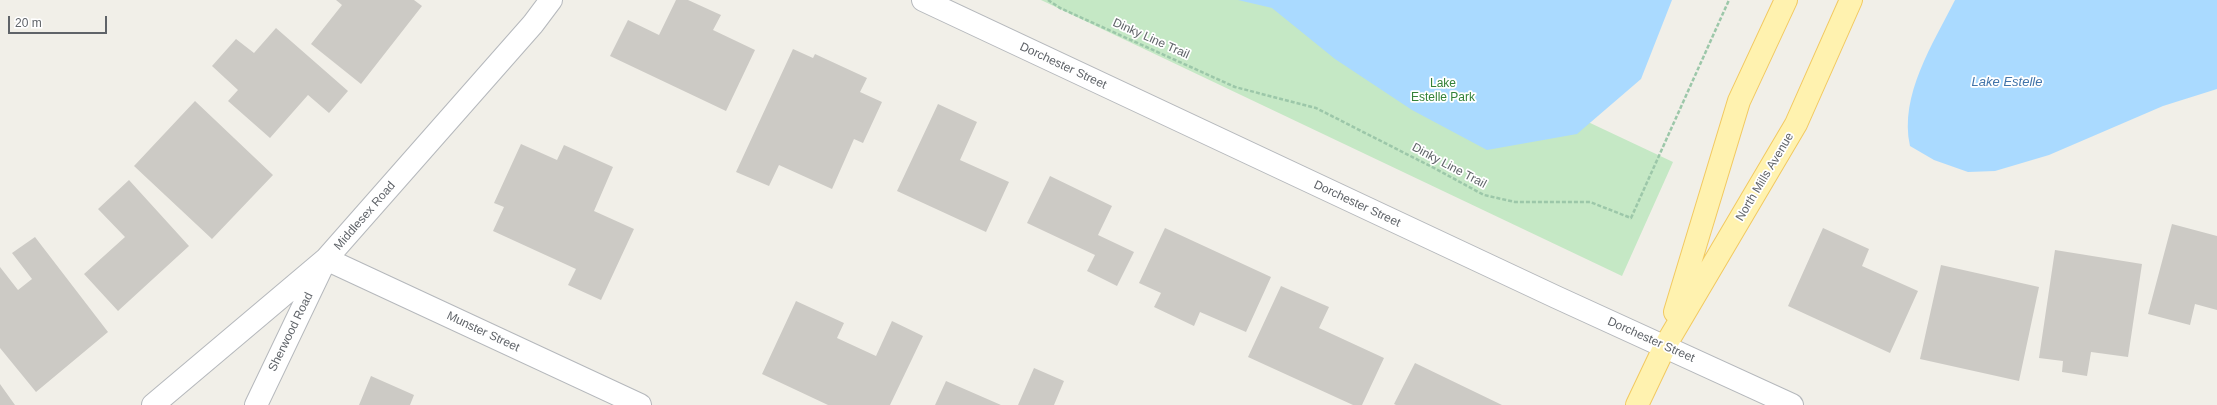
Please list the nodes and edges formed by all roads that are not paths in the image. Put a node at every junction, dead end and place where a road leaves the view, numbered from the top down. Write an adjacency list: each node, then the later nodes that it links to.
1 (551, 0): 5 (street, Middlesex Road)
2 (923, 0): 6 (street, Dorchester Street)
3 (1786, 0): 6 (main road, North Mills Avenue)
4 (1851, 0): 6 (main road, North Mills Avenue)
5 (326, 259): 7 (street, Middlesex Road); 8 (street, Sherwood Road); 9 (street, Munster Street)
6 (1665, 346): 10 (main road, North Mills Avenue); 11 (street, Dorchester Street)
7 (153, 405)
8 (256, 405)
9 (640, 405)
10 (1637, 405)
11 (1792, 405)

